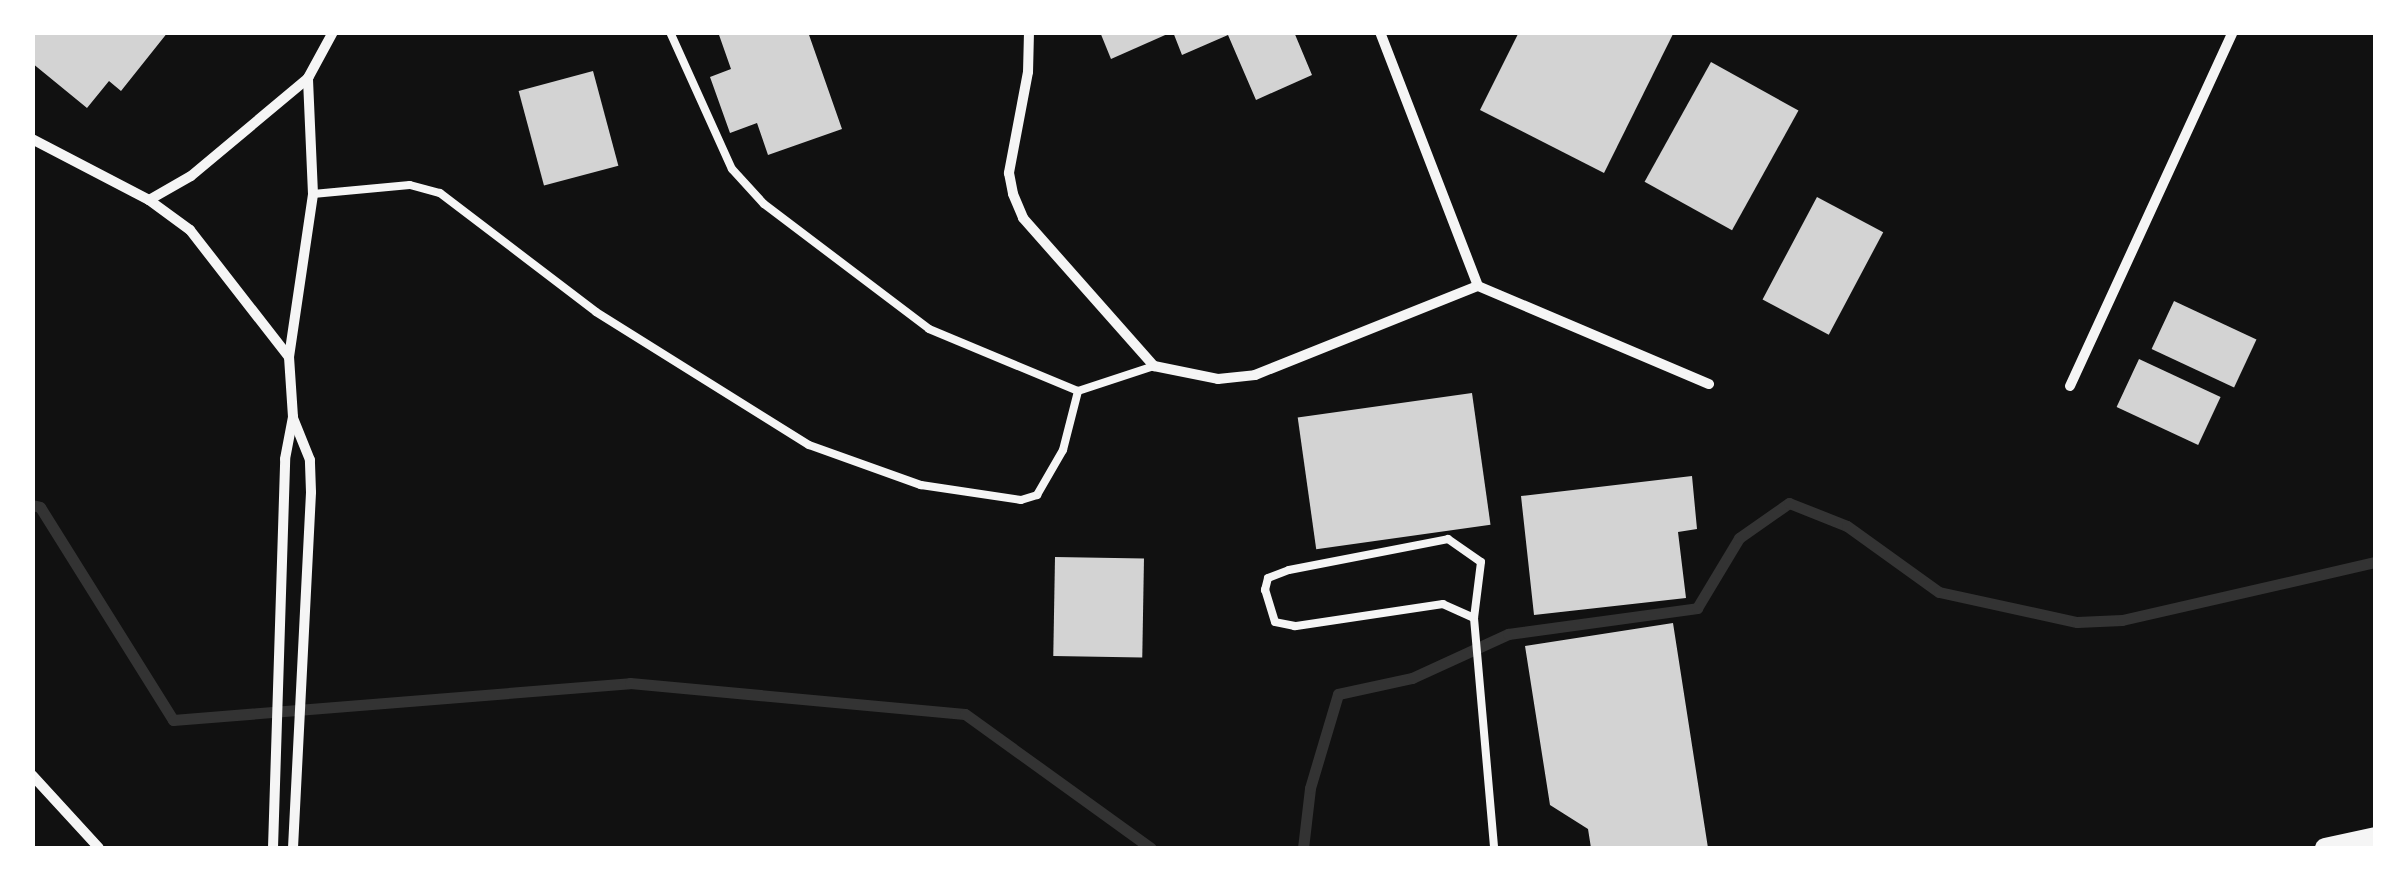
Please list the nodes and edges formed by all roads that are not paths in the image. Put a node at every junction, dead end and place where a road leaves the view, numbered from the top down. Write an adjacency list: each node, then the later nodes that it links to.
1 (333, 32): 6 (street)
2 (670, 32): 15 (lane)
3 (1029, 32): 12 (street)
4 (1380, 32): 10 (street)
5 (2233, 32): 14 (street)
6 (308, 78): 8 (street); 9 (street)
7 (32, 139): 9 (street)
8 (313, 194): 11 (street); 15 (lane)
9 (149, 200): 11 (street)
10 (1478, 286): 12 (street); 13 (street)
11 (289, 357): 16 (street)
12 (1154, 366): 15 (lane)
13 (1708, 384)
14 (2070, 386)
15 (1078, 391)
16 (293, 417): 21 (street); 22 (street)
17 (1474, 618): 17 (lane); 23 (lane)
18 (32, 775): 20 (street)
19 (2376, 837): 24 (main road)
20 (99, 848)
21 (272, 848)
22 (293, 848)
23 (1494, 848)
24 (2325, 848)

